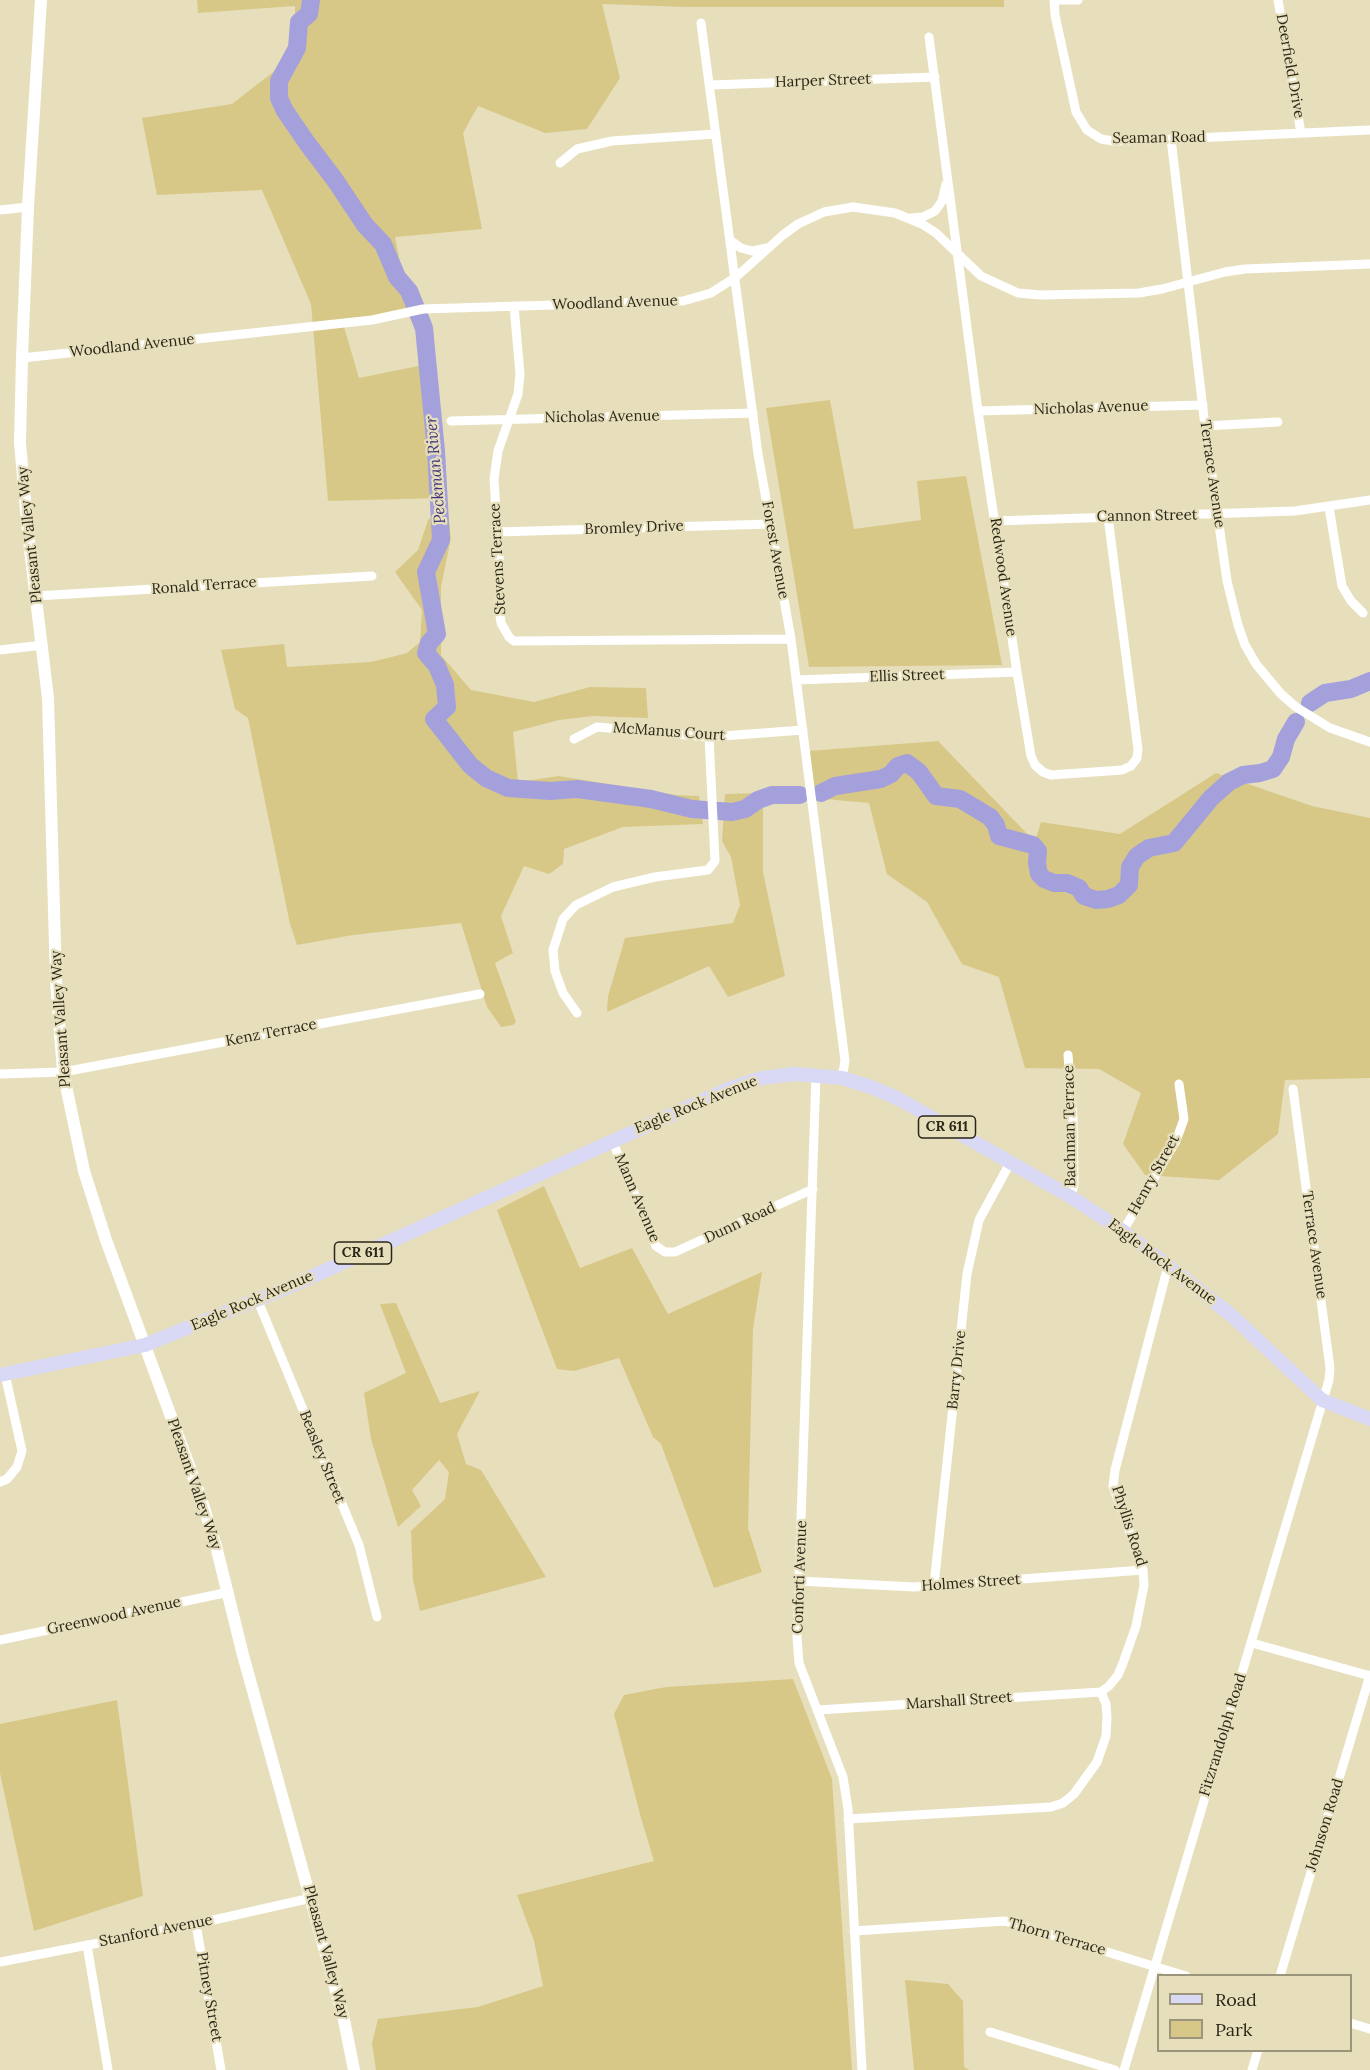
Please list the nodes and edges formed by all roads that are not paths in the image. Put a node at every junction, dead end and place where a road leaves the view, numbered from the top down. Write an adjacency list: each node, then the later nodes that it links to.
1 (41, 0): 15 (main road, Pleasant Valley Way)
2 (1054, 0): 3 (street); 12 (street, Seaman Road)
3 (1078, 0)
4 (1278, 0): 10 (street, Deerfield Drive)
5 (701, 23): 8 (street, Forest Avenue)
6 (929, 37): 7 (street, Redwood Avenue)
7 (935, 77): 8 (street, Harper Street); 14 (street, Redwood Avenue)
8 (711, 85): 11 (street, Forest Avenue)
9 (1370, 130): 10 (street, Seaman Road)
10 (1301, 133): 12 (street, Seaman Road)
11 (716, 134): 13 (street); 18 (street, Forest Avenue)
12 (1171, 139): 23 (street, Terrace Avenue)
13 (560, 163)
14 (948, 178): 17 (street); 20 (street, Redwood Avenue)
15 (28, 207): 16 (street); 25 (main road, Pleasant Valley Way)
16 (0, 210)
17 (909, 218): 19 (street, Woodland Avenue); 20 (street, Woodland Avenue)
18 (731, 241): 19 (street); 22 (street, Forest Avenue)
19 (770, 247): 22 (street, Woodland Avenue)
20 (959, 256): 23 (street, Woodland Avenue); 27 (street, Redwood Avenue)
21 (1370, 264): 23 (street, Woodland Avenue)
22 (736, 277): 24 (street, Woodland Avenue); 28 (street, Forest Avenue)
23 (1189, 283): 26 (street, Terrace Avenue)
24 (514, 306): 25 (street, Woodland Avenue); 29 (street, Stevens Terrace)
25 (22, 358): 41 (main road, Pleasant Valley Way)
26 (1203, 405): 27 (street, Nicholas Avenue); 32 (street, Terrace Avenue)
27 (978, 411): 37 (street, Redwood Avenue)
28 (753, 413): 29 (street, Nicholas Avenue); 38 (street, Forest Avenue)
29 (510, 420): 30 (street, Nicholas Avenue); 39 (street, Stevens Terrace)
30 (451, 421)
31 (1278, 423): 32 (street)
32 (1205, 426): 35 (street, Terrace Avenue)
33 (1370, 500): 34 (street, Cannon Street)
34 (1329, 507): 35 (street, Cannon Street); 42 (street)
35 (1218, 515): 36 (street, Cannon Street); 51 (street, Terrace Avenue)
36 (1108, 517): 37 (street, Cannon Street); 46 (street, Redwood Avenue)
37 (995, 520): 46 (street, Redwood Avenue)
38 (771, 524): 39 (street, Bromley Drive); 43 (street, Forest Avenue)
39 (497, 532): 43 (street, Stevens Terrace)
40 (372, 576): 41 (street, Ronald Terrace)
41 (36, 596): 44 (main road, Pleasant Valley Way)
42 (1363, 613)
43 (791, 639): 47 (street, Forest Avenue)
44 (43, 645): 45 (street); 55 (main road, Pleasant Valley Way)
45 (0, 650)
46 (1017, 672): 47 (street, Ellis Street)
47 (796, 680): 48 (street, Forest Avenue)
48 (803, 730): 49 (street, McManus Court); 58 (street, Forest Avenue)
49 (709, 737): 50 (street, McManus Court); 53 (street)
50 (574, 739)
51 (1370, 742)
52 (480, 994): 55 (street, Kenz Terrace)
53 (577, 1013)
54 (1068, 1054): 64 (street, Bachman Terrace)
55 (63, 1072): 56 (street, Kenz Terrace); 69 (main road, Pleasant Valley Way)
56 (0, 1074)
57 (816, 1075): 58 (main road, Eagle Rock Avenue / CR 611); 61 (main road, Eagle Rock Avenue / CR 611); 63 (street, Conforti Avenue)
58 (842, 1078): 62 (main road, Eagle Rock Avenue / CR 611)
59 (1179, 1084): 65 (street, Henry Street)
60 (1293, 1089): 71 (street, Terrace Avenue)
61 (612, 1140): 66 (street, Mann Avenue); 68 (main road, Eagle Rock Avenue / CR 611)
62 (1010, 1163): 64 (main road, Eagle Rock Avenue / CR 611); 76 (street, Barry Drive)
63 (813, 1189): 66 (street, Dunn Road); 75 (street, Conforti Avenue)
64 (1071, 1197): 65 (main road, Eagle Rock Avenue / CR 611)
65 (1123, 1230): 67 (main road, Eagle Rock Avenue / CR 611)
66 (665, 1252)
67 (1168, 1266): 71 (main road, Eagle Rock Avenue / CR 611); 74 (street, Phyllis Road)
68 (258, 1300): 69 (main road, Eagle Rock Avenue / CR 611); 78 (street, Beasley Street)
69 (145, 1345): 70 (main road, Eagle Rock Avenue / CR 611); 77 (main road, Pleasant Valley Way)
70 (3, 1374): 73 (street)
71 (1322, 1400): 72 (main road, Eagle Rock Avenue / CR 611); 80 (street, Fitzrandolph Road)
72 (1370, 1419)
73 (0, 1482)
74 (1143, 1570): 76 (street, Holmes Street); 82 (street, Phyllis Road)
75 (799, 1581): 76 (street, Holmes Street); 83 (street, Conforti Avenue)
76 (934, 1585)
77 (229, 1592): 79 (street, Greenwood Avenue); 85 (main road, Pleasant Valley Way)
78 (377, 1617)
79 (0, 1640)
80 (1252, 1643): 81 (street); 90 (street, Fitzrandolph Road)
81 (1370, 1676): 92 (street, Johnson Road)
82 (1101, 1692): 83 (street, Marshall Street); 84 (street)
83 (818, 1710): 84 (street, Conforti Avenue)
84 (848, 1819): 87 (street, Conforti Avenue)
85 (311, 1898): 86 (street, Stanford Avenue); 99 (main road, Pleasant Valley Way)
86 (196, 1924): 88 (street, Stanford Avenue); 98 (street, Pitney Street)
87 (854, 1932): 90 (street, Thorn Terrace); 100 (street, Conforti Avenue)
88 (87, 1945): 89 (street, Stanford Avenue); 97 (street)
89 (0, 1962)
90 (1155, 1966): 91 (street, Thorn Terrace); 102 (street, Fitzrandolph Road)
91 (1180, 1974)
92 (1281, 1974)
93 (1352, 2024): 94 (street)
94 (1370, 2029)
95 (990, 2032): 101 (street)
96 (1257, 2052): 103 (street)
97 (108, 2070)
98 (221, 2070)
99 (354, 2070)
100 (862, 2070)
101 (1115, 2070)
102 (1124, 2070)
103 (1252, 2070)

